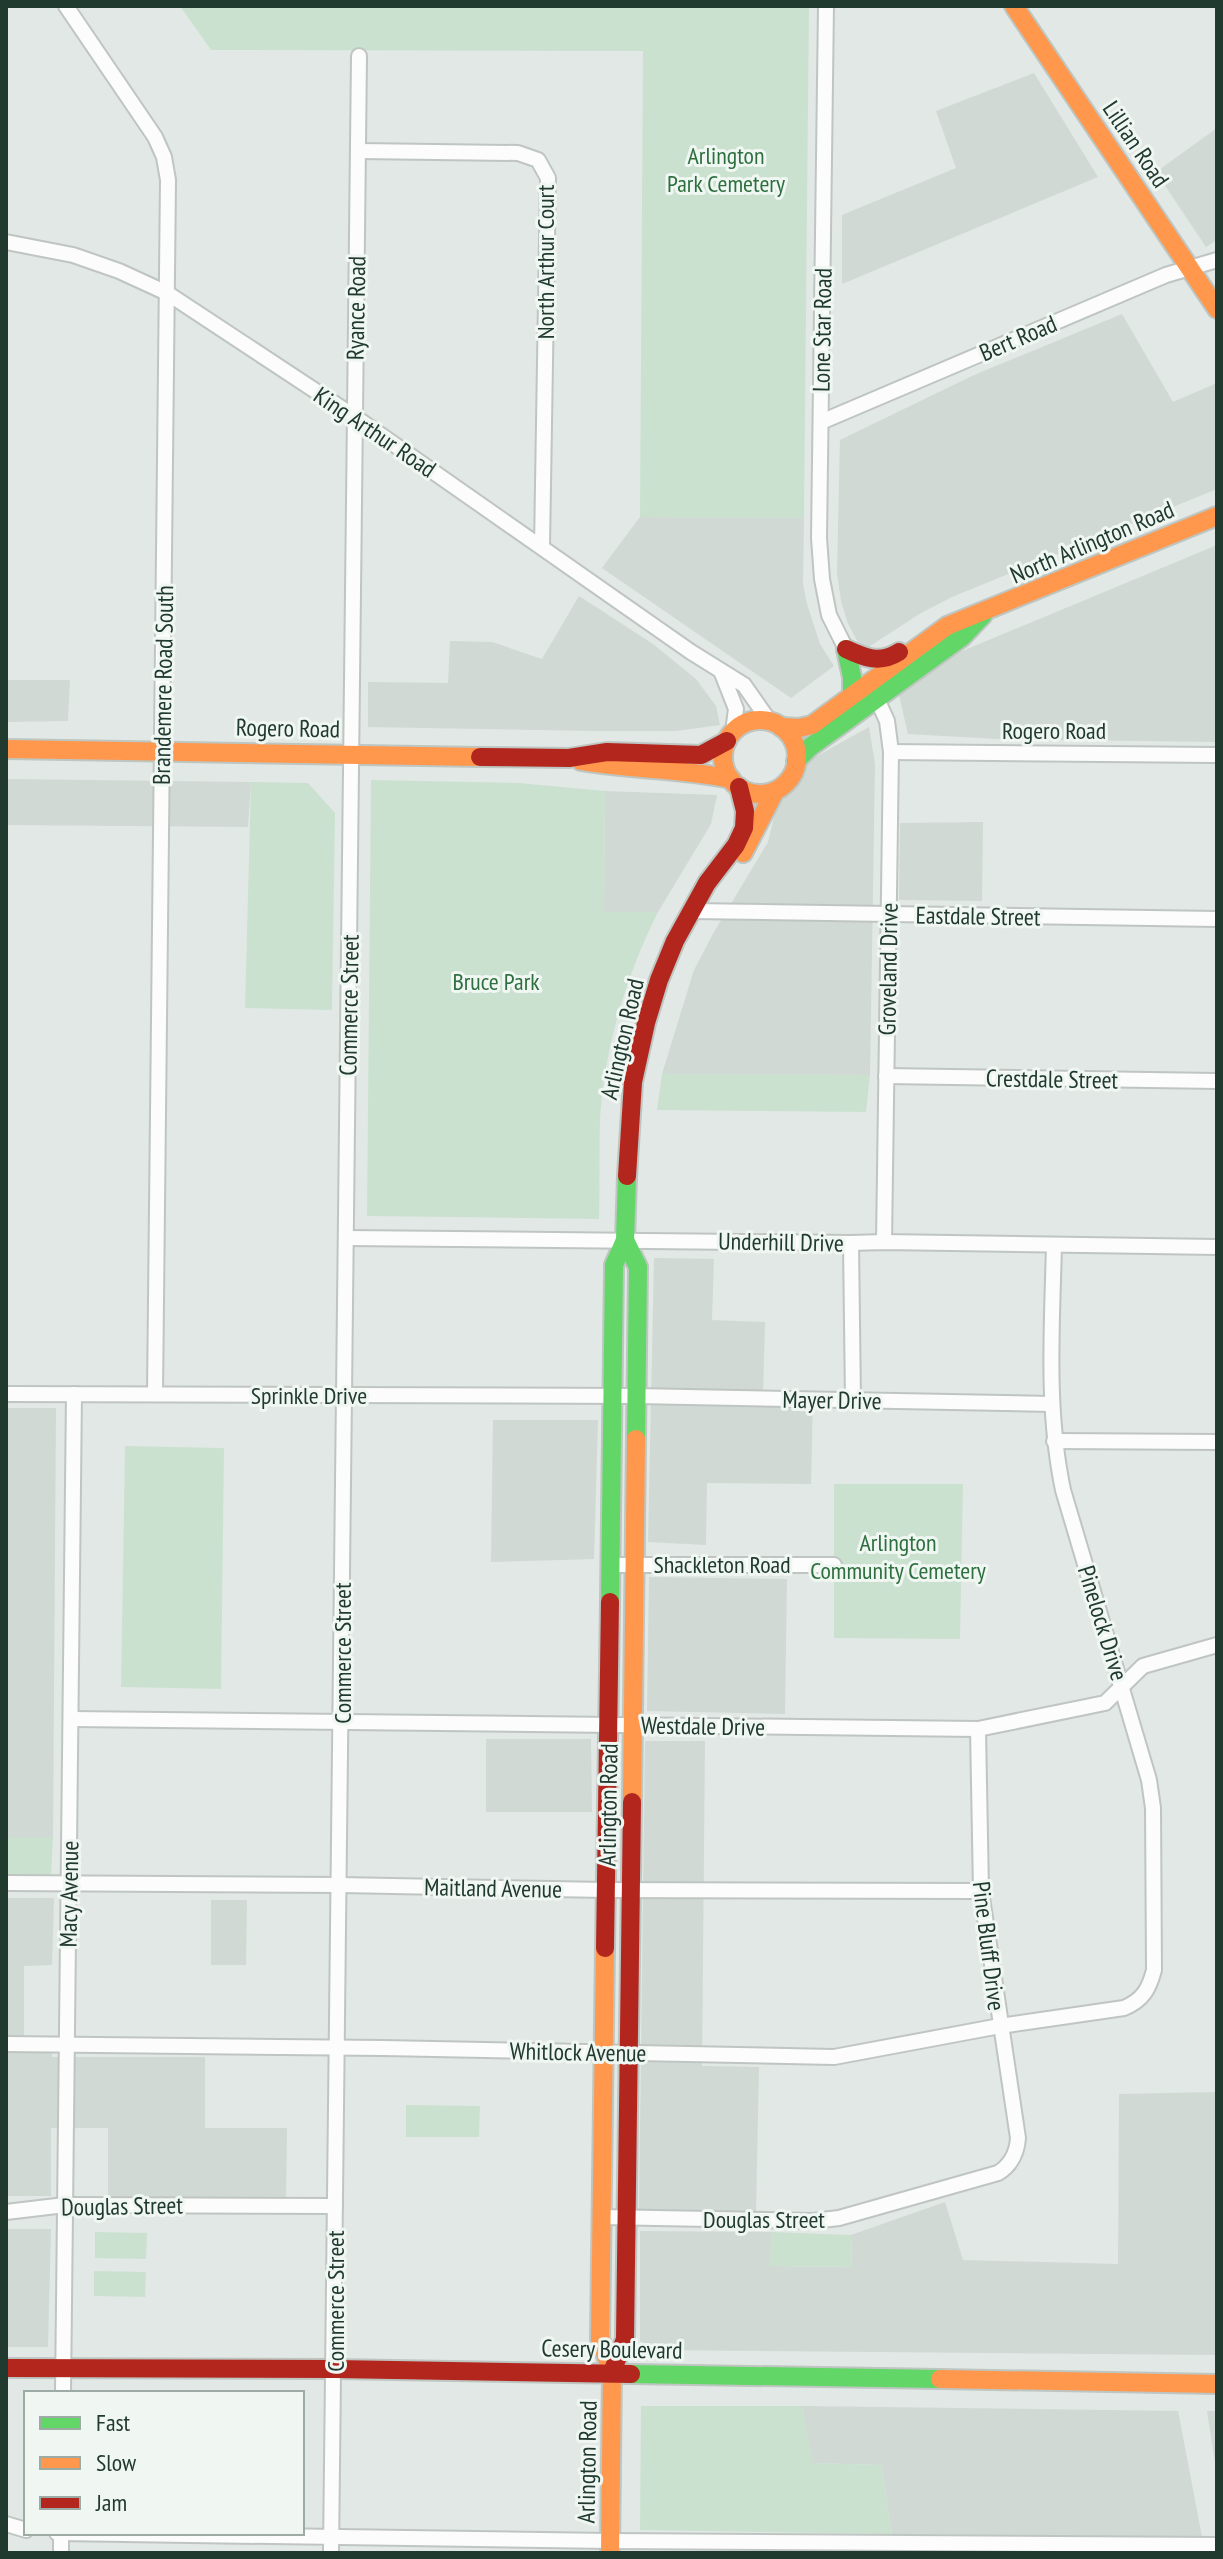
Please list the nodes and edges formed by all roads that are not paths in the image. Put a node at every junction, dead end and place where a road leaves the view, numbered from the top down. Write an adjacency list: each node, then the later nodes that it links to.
1 (66, 6): 9 (street, Brandemere Road South)
2 (826, 6): 12 (street, Lone Star Road)
3 (1014, 6): 8 (main road, Lillian Road)
4 (359, 56): 5 (street, Ryance Road)
5 (359, 151): 11 (street, Ryance Road); 14 (street, North Arthur Court)
6 (6, 242): 9 (street, King Arthur Road)
7 (1217, 260): 8 (street, Bert Road)
8 (1190, 268): 10 (main road, Lillian Road); 12 (street, Bert Road)
9 (167, 293): 11 (street, King Arthur Road); 24 (street, Brandemere Road South)
10 (1217, 309)
11 (355, 417): 14 (street, King Arthur Road); 26 (street, Ryance Road)
12 (821, 422): 17 (street, Lone Star Road)
13 (1217, 516): 15 (main road, North Arlington Road)
14 (542, 547): 18 (street, King Arthur Road)
15 (986, 612): 16 (main road, North Arlington Road); 20 (main road, North Arlington Road)
16 (965, 618): 17 (main road); 19 (main road, North Arlington Road)
17 (846, 649): 19 (main road)
18 (721, 671): 21 (street, King Arthur Road); 22 (street)
19 (852, 696): 21 (main road, North Arlington Road)
20 (877, 699): 25 (street, Groveland Drive); 29 (main road, North Arlington Road)
21 (776, 725): 22 (main road); 29 (main road)
22 (730, 736): 28 (main road, Rogero Road); 30 (main road)
23 (6, 749): 24 (main road, Rogero Road)
24 (162, 751): 26 (main road, Rogero Road); 46 (street, Brandemere Road South)
25 (891, 752): 27 (street, Rogero Road); 34 (street, Groveland Drive)
26 (352, 753): 28 (main road, Rogero Road); 38 (street, Commerce Street)
27 (1217, 755)
28 (569, 758): 30 (main road, Rogero Road)
29 (796, 761): 31 (main road)
30 (735, 783): 31 (main road); 32 (main road, Arlington Road)
31 (775, 791): 32 (main road, Arlington Road)
32 (722, 864): 33 (main road, Arlington Road)
33 (691, 911): 34 (street, Eastdale Street); 39 (main road, Arlington Road)
34 (889, 915): 35 (street, Eastdale Street); 36 (street, Groveland Drive)
35 (1217, 919)
36 (886, 1076): 37 (street, Crestdale Street); 40 (street, Groveland Drive)
37 (1217, 1081)
38 (346, 1238): 39 (street, Underhill Drive); 47 (street, Commerce Street)
39 (625, 1240): 41 (street, Underhill Drive); 48 (main road, Arlington Road); 49 (main road, Arlington Road)
40 (884, 1242): 41 (street, Underhill Drive); 42 (street, Underhill Drive)
41 (851, 1243): 50 (street)
42 (1054, 1245): 43 (street, Underhill Drive); 51 (street, Pinelock Drive)
43 (1217, 1247)
44 (6, 1394): 45 (street, Sprinkle Drive)
45 (74, 1394): 46 (street, Sprinkle Drive); 59 (street, Macy Avenue)
46 (155, 1394): 47 (street, Sprinkle Drive)
47 (344, 1395): 48 (street, Sprinkle Drive); 60 (street, Commerce Street)
48 (612, 1396): 49 (street, Mayer Drive); 55 (main road, Arlington Road)
49 (636, 1396): 50 (street, Mayer Drive); 54 (main road, Arlington Road)
50 (853, 1400): 51 (street, Mayer Drive)
51 (1052, 1404): 52 (street, Pinelock Drive)
52 (1054, 1441): 53 (street); 58 (street, Pinelock Drive)
53 (1217, 1442)
54 (634, 1564): 55 (street, Shackleton Road); 56 (street, Shackleton Road); 62 (main road, Arlington Road)
55 (609, 1565): 61 (main road, Arlington Road)
56 (834, 1565)
57 (1217, 1645): 58 (street, Westdale Drive)
58 (1122, 1686): 63 (street, Westdale Drive); 70 (street, Pinelock Drive)
59 (71, 1719): 60 (street, Westdale Drive); 64 (street, Macy Avenue)
60 (341, 1721): 61 (street, Westdale Drive); 66 (street, Commerce Street)
61 (608, 1725): 62 (street, Westdale Drive); 67 (main road, Arlington Road)
62 (633, 1725): 63 (street, Westdale Drive); 68 (main road, Arlington Road)
63 (978, 1729): 69 (street, Pine Bluff Drive)
64 (69, 1882): 65 (street, Maitland Avenue); 66 (street, Maitland Avenue); 73 (street, Macy Avenue)
65 (6, 1883)
66 (340, 1885): 67 (street, Maitland Avenue); 74 (street, Commerce Street)
67 (606, 1890): 68 (street, Maitland Avenue); 76 (main road, Arlington Road)
68 (631, 1890): 69 (street, Maitland Avenue); 75 (main road, Arlington Road)
69 (981, 1891): 71 (street, Pine Bluff Drive)
70 (1142, 1997): 71 (street, Whitlock Avenue)
71 (1000, 2026): 75 (street, Whitlock Avenue); 77 (street, Pine Bluff Drive)
72 (6, 2044): 73 (street, Whitlock Avenue)
73 (67, 2045): 74 (street, Whitlock Avenue); 78 (street, Macy Avenue)
74 (337, 2049): 76 (street, Whitlock Avenue); 79 (street, Commerce Street)
75 (628, 2052): 76 (street, Whitlock Avenue); 82 (main road, Arlington Road)
76 (604, 2053): 81 (main road, Arlington Road)
77 (1012, 2160): 82 (street, Douglas Street)
78 (65, 2205): 79 (street, Douglas Street); 80 (street, Douglas Street); 84 (street, Macy Avenue)
79 (335, 2206): 85 (street, Commerce Street)
80 (6, 2212)
81 (602, 2217): 82 (street, Douglas Street); 86 (main road, Arlington Road)
82 (627, 2218): 86 (main road, Arlington Road)
83 (6, 2368): 84 (main road, Cesery Boulevard)
84 (63, 2368): 85 (main road, Cesery Boulevard); 88 (street, Macy Avenue)
85 (335, 2369): 86 (main road, Cesery Boulevard); 90 (street, Commerce Street)
86 (612, 2372): 87 (main road, Cesery Boulevard); 92 (main road, Arlington Road)
87 (1217, 2384)
88 (63, 2391)
89 (241, 2535): 90 (street)
90 (331, 2536): 92 (street); 94 (street, Commerce Street)
91 (1217, 2545): 93 (street)
92 (610, 2547): 93 (street)
93 (993, 2548)
94 (331, 2553)

